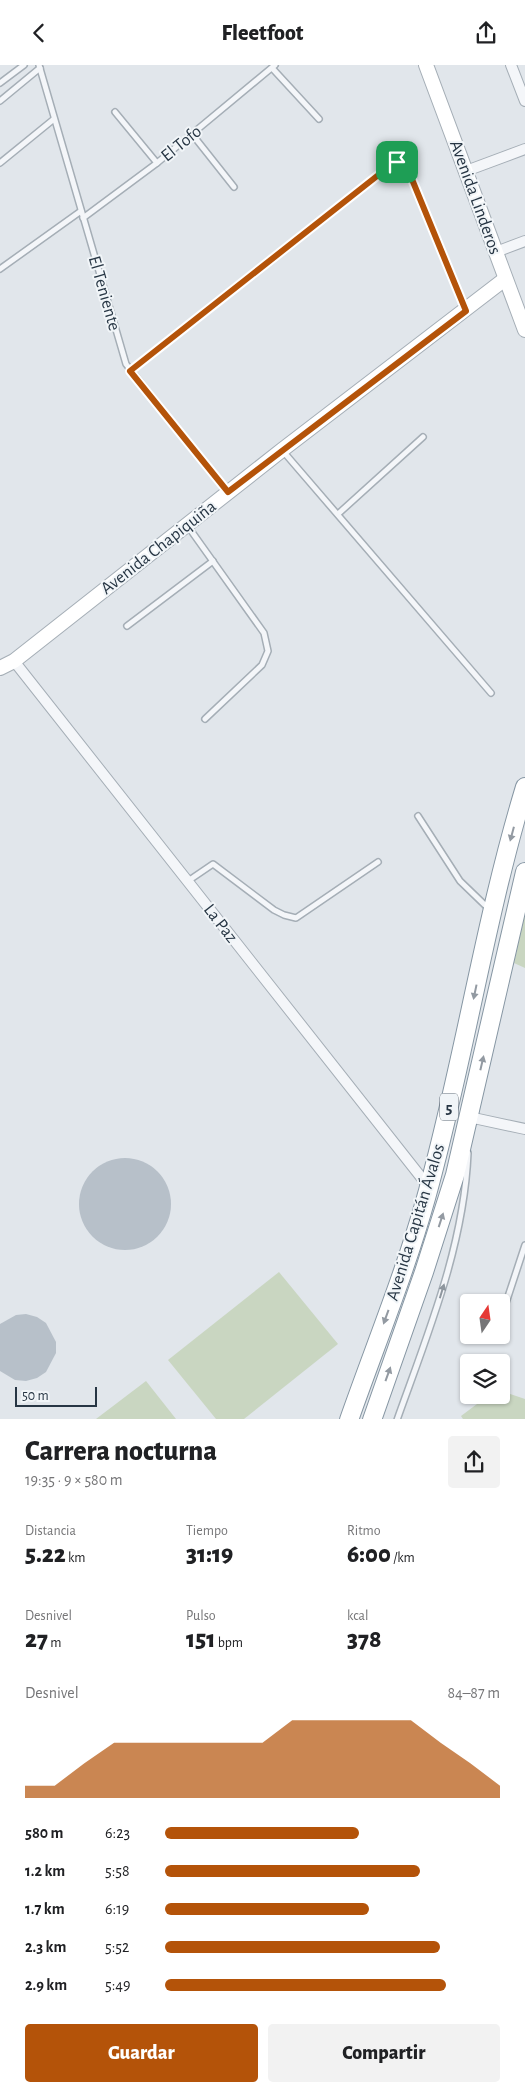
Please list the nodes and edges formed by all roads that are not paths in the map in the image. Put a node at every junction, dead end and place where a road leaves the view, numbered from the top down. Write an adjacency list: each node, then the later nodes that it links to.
1 (24, 65): 6 (lane)
2 (426, 65): 16 (street, Avenida Linderos)
3 (511, 65): 8 (street)
4 (39, 66): 7 (lane); 10 (lane, El Teniente)
5 (274, 66): 11 (lane); 12 (lane, El Tofo)
6 (0, 83)
7 (0, 101)
8 (525, 101)
9 (115, 112): 15 (lane)
10 (54, 119): 14 (lane); 18 (lane, El Teniente)
11 (319, 119)
12 (192, 134): 15 (lane, El Tofo); 17 (lane)
13 (525, 149): 16 (street)
14 (0, 163)
15 (157, 163): 19 (lane, El Tofo)
16 (466, 171): 21 (street, Avenida Linderos)
17 (234, 187)
18 (81, 211): 19 (lane, El Teniente); 22 (lane)
19 (83, 218): 26 (lane, El Teniente)
20 (525, 241): 21 (street)
21 (496, 252): 23 (street, Avenida Linderos)
22 (0, 269)
23 (506, 279): 24 (street, Avenida Chapiquiña); 25 (street, Avenida Linderos)
24 (466, 311): 26 (lane); 28 (street, Avenida Chapiquiña)
25 (525, 330)
26 (130, 371): 29 (lane, El Teniente)
27 (423, 437): 30 (lane)
28 (282, 450): 29 (street, Avenida Chapiquiña); 30 (lane)
29 (228, 492): 31 (street, Avenida Chapiquiña)
30 (338, 515): 36 (lane)
31 (186, 525): 32 (lane); 34 (street, Avenida Chapiquiña)
32 (213, 561): 33 (lane); 37 (lane)
33 (127, 626)
34 (14, 661): 35 (street, Avenida Chapiquiña); 42 (street, La Paz)
35 (0, 668)
36 (491, 693)
37 (205, 719)
38 (525, 787): 44 (highway, Avenida Capitán Ávalos / 5, one-way to 44)
39 (418, 816): 44 (lane)
40 (378, 862): 42 (lane)
41 (525, 872): 45 (highway, Avenida Capitán Ávalos / 5)
42 (188, 881): 48 (street, La Paz)
43 (525, 899): 45 (street)
44 (493, 912): 48 (highway, Avenida Capitán Ávalos / 5, one-way to 48)
45 (512, 929): 46 (highway, Avenida Capitán Ávalos / 5, one-way to 45)
46 (469, 1117): 47 (street); 52 (highway, Avenida Capitán Ávalos / 5, one-way to 46); 53 (lane, one-way to 46)
47 (525, 1129)
48 (428, 1186): 51 (highway, Avenida Capitán Ávalos / 5, one-way to 51)
49 (525, 1245): 50 (lane)
50 (509, 1294)
51 (349, 1419)
52 (372, 1419)
53 (397, 1419)

